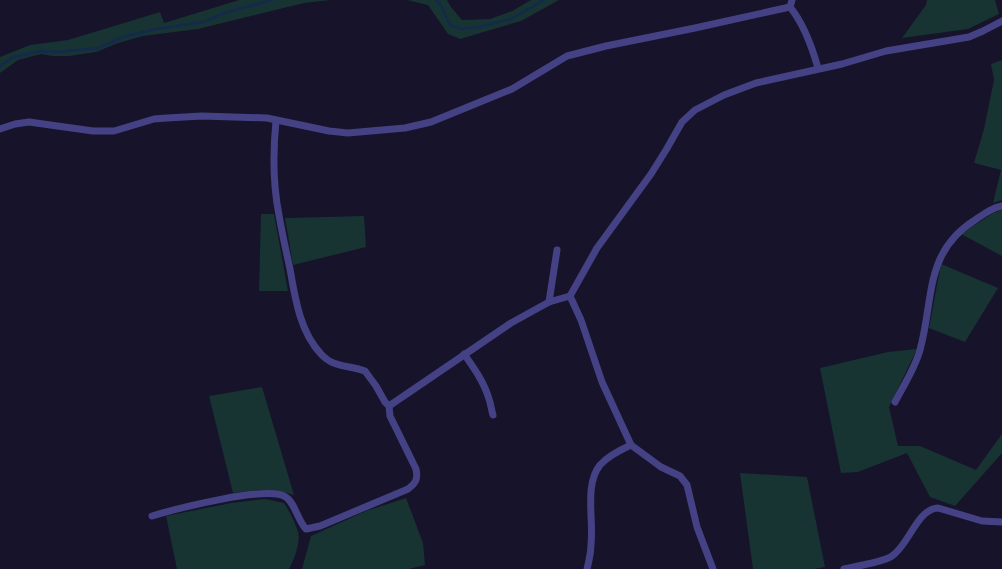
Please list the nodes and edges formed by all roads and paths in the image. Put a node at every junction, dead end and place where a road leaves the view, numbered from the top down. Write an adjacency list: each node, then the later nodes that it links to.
1 (791, 3): 3 (street); 4 (street)
2 (1002, 21): 3 (street)
3 (818, 68): 8 (street)
4 (276, 121): 5 (street); 12 (street)
5 (0, 129)
6 (1002, 206): 11 (street)
7 (557, 250): 9 (street)
8 (570, 296): 9 (street); 14 (street)
9 (549, 302): 10 (street)
10 (464, 354): 12 (street); 13 (street)
11 (895, 402)
12 (389, 406): 15 (street)
13 (493, 415)
14 (631, 445): 17 (street); 18 (street)
15 (152, 516)
16 (1002, 522): 19 (street)
17 (587, 569)
18 (714, 569)
19 (844, 569)

